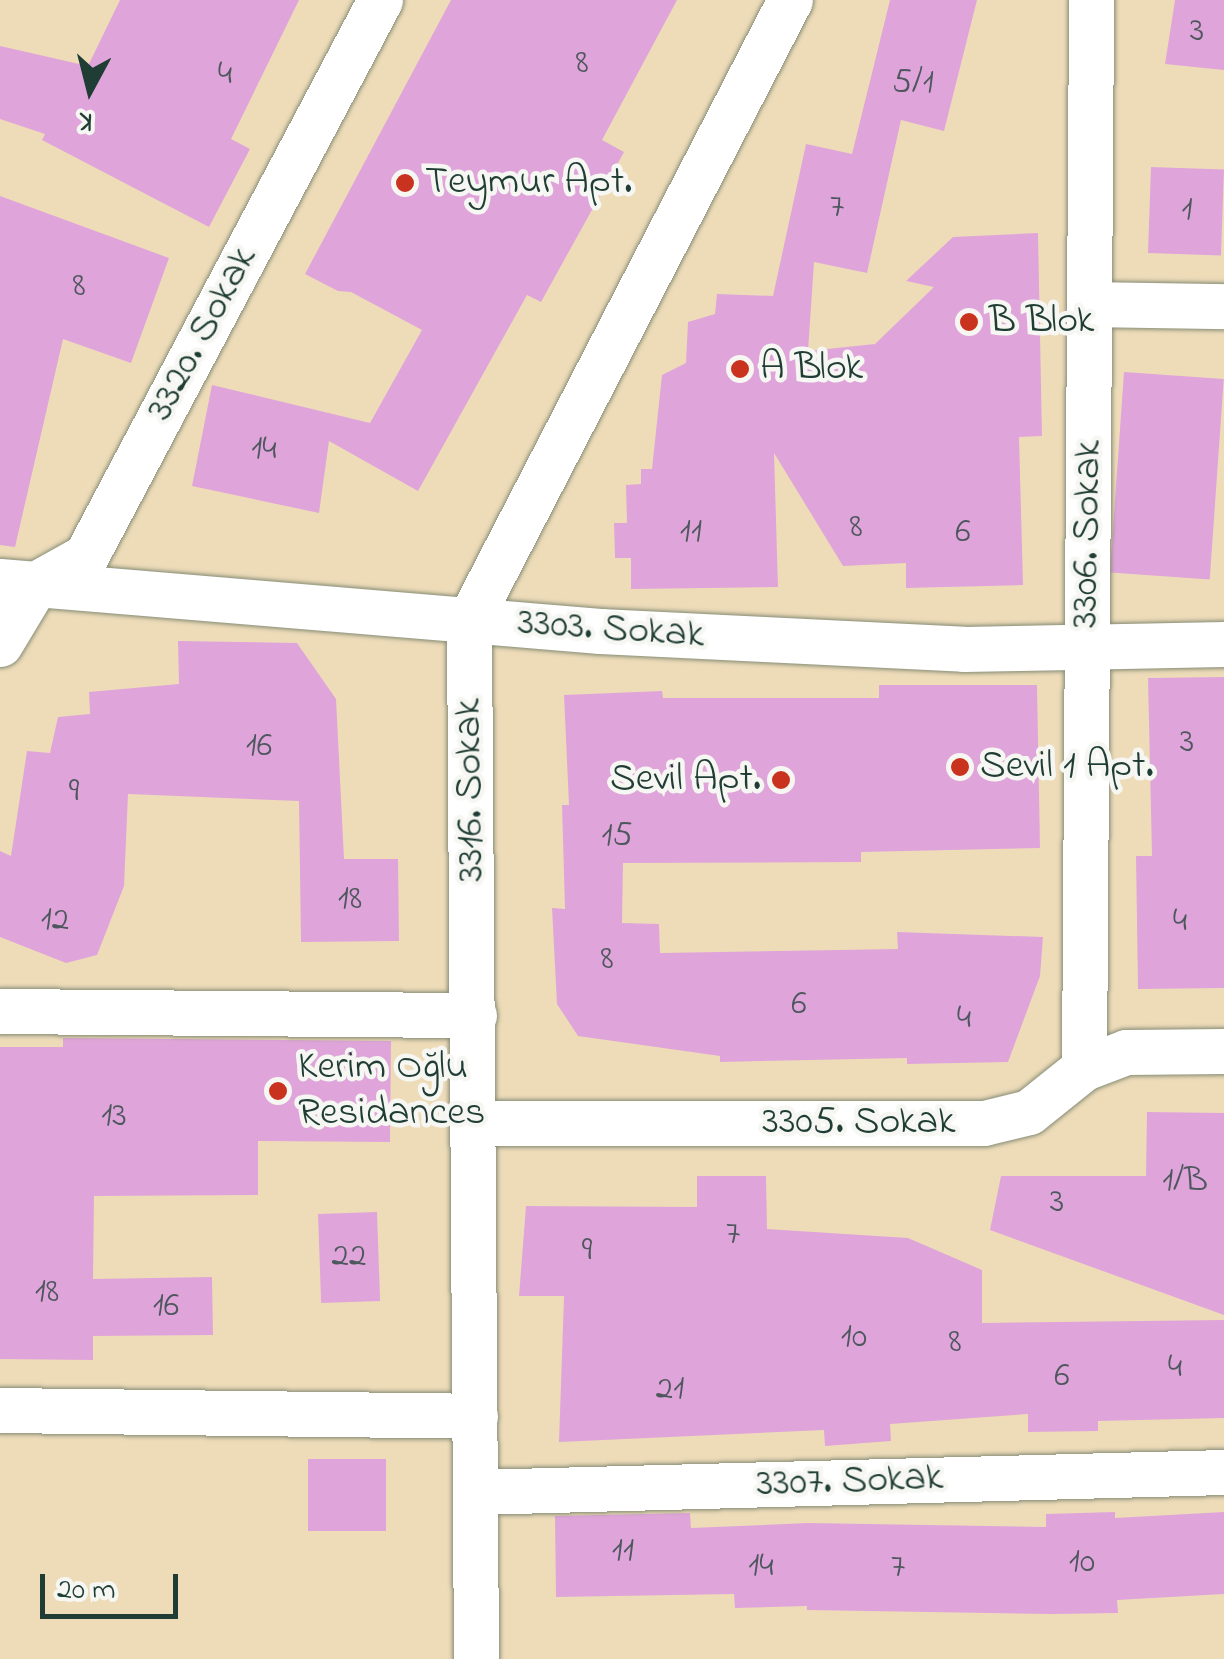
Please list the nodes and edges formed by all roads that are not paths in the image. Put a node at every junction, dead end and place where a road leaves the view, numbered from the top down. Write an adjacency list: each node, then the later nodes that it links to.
1 (380, 0): 6 (street, 3320. Sokak)
2 (790, 0): 7 (street, 3316. Sokak)
3 (1092, 0): 4 (street, 3306. Sokak)
4 (1092, 304): 5 (street); 10 (street, 3306. Sokak)
5 (1224, 306)
6 (18, 582): 7 (street, 3303. Sokak); 8 (street, 3320. Sokak)
7 (469, 621): 10 (street, 3303. Sokak); 12 (street, 3316. Sokak)
8 (0, 644)
9 (1224, 644): 10 (street, 3303. Sokak)
10 (1086, 646): 14 (street, 3306. Sokak)
11 (0, 1010): 12 (street)
12 (474, 1015): 15 (street, 3316. Sokak)
13 (1224, 1050): 14 (street, 3305. Sokak)
14 (1084, 1068): 15 (street, 3305. Sokak)
15 (474, 1124): 17 (street, 3316. Sokak)
16 (0, 1410): 17 (street)
17 (475, 1416): 19 (street, 3316. Sokak)
18 (1224, 1472): 19 (street, 3307. Sokak)
19 (476, 1492): 20 (street, 3316. Sokak)
20 (476, 1659)

